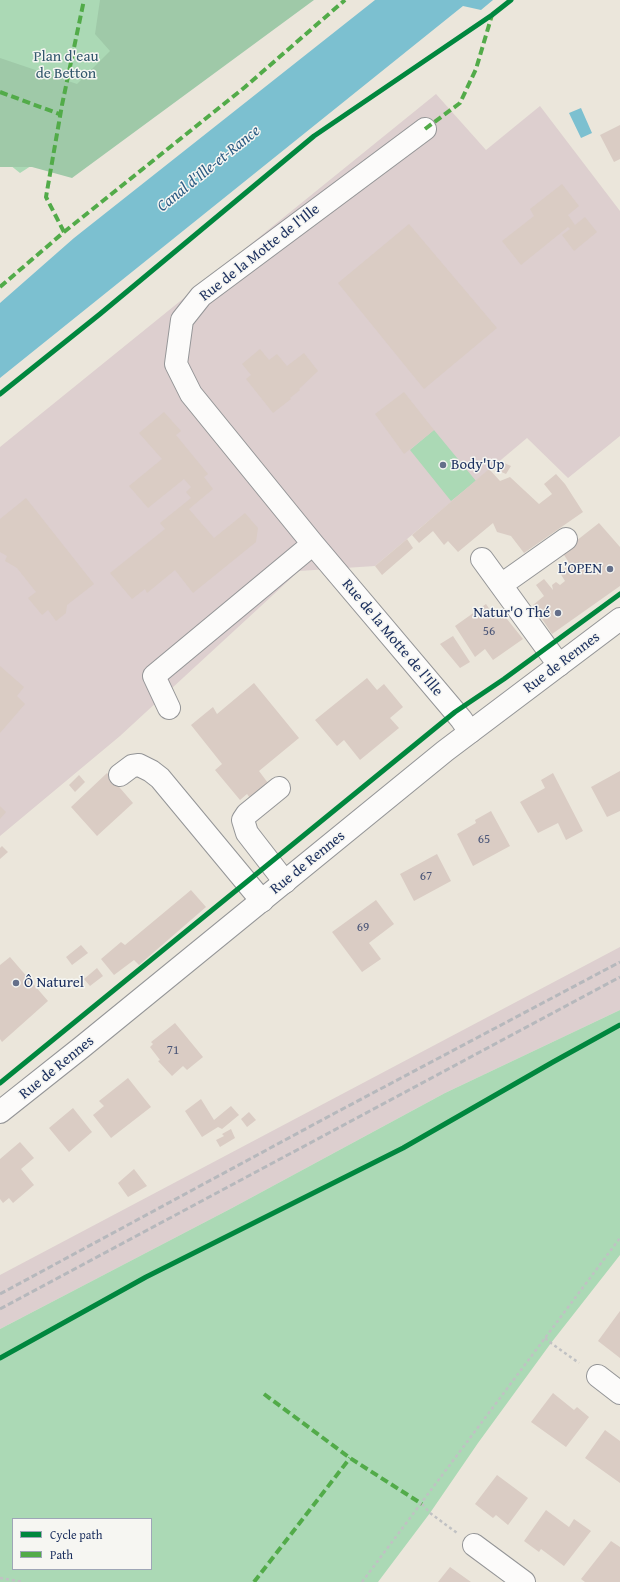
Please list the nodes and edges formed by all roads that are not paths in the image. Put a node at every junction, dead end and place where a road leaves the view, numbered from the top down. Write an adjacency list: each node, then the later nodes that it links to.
1 (425, 129): 3 (street, Rue de la Motte de l'Ille)
2 (566, 539): 5 (street)
3 (313, 544): 8 (street); 9 (street, Rue de la Motte de l'Ille)
4 (482, 559): 5 (street)
5 (501, 585): 7 (street)
6 (620, 619): 7 (street, Rue de Rennes)
7 (559, 665): 9 (street, Rue de Rennes)
8 (169, 708)
9 (470, 732): 12 (street, Rue de Rennes)
10 (120, 775): 13 (street)
11 (279, 788): 12 (street)
12 (285, 882): 13 (street, Rue de Rennes)
13 (262, 901): 14 (street, Rue de Rennes)
14 (0, 1112)
15 (598, 1376): 16 (street)
16 (620, 1393)
17 (474, 1545): 18 (street)
18 (521, 1581)

